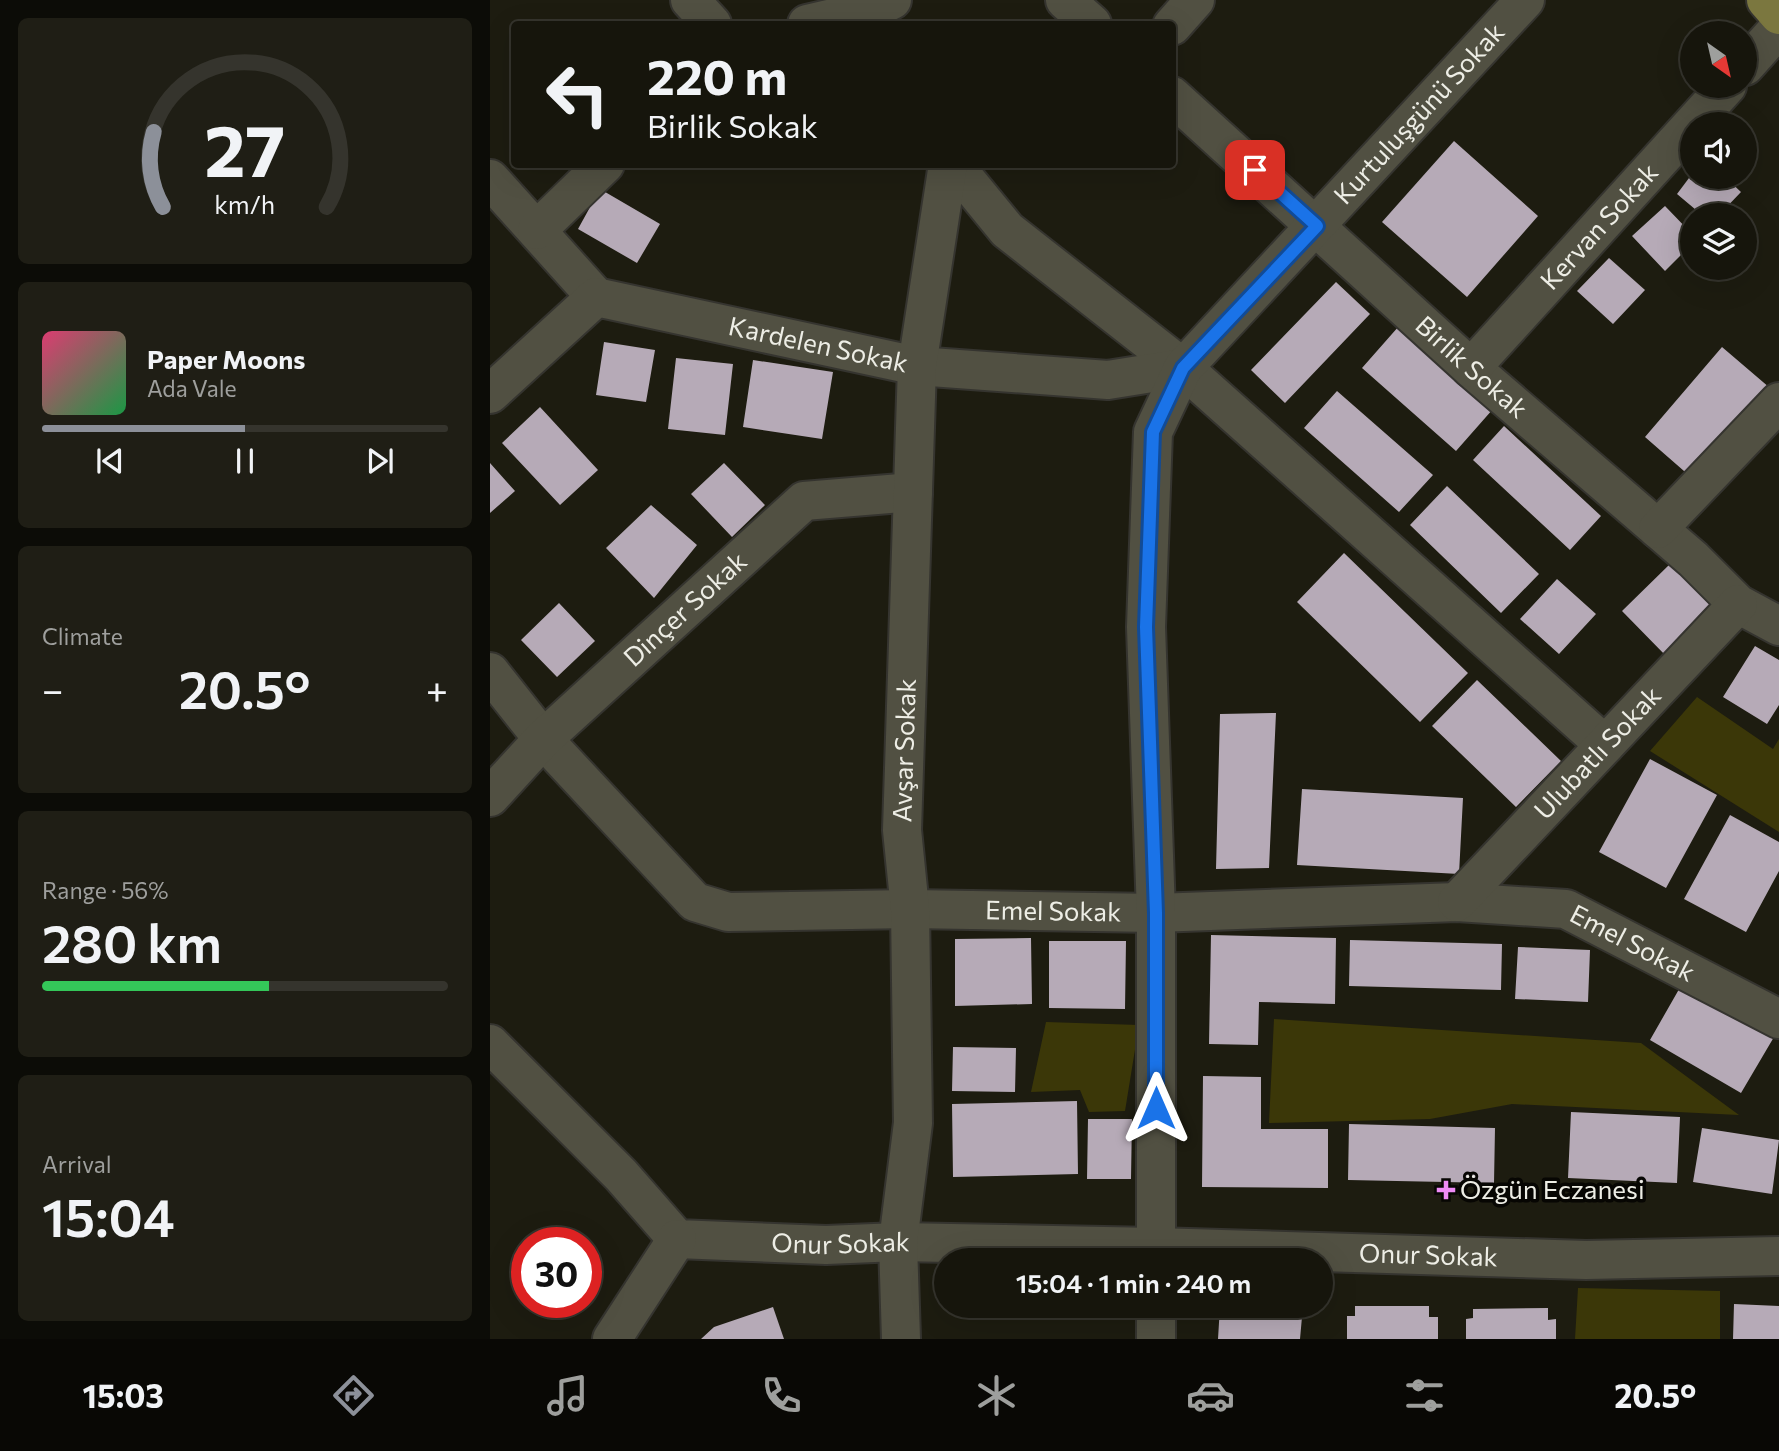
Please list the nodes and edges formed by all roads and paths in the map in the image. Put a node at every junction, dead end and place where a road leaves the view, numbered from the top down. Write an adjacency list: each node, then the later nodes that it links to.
1 (690, 0): 8 (street)
2 (1065, 0): 10 (street)
3 (1195, 0): 11 (street)
4 (1525, 0): 20 (street, Kurtuluşgünü Sokak)
5 (1766, 0): 7 (main road)
6 (883, 11): 9 (street)
7 (1779, 15)
8 (709, 21)
9 (825, 21)
10 (1089, 21)
11 (1176, 21)
12 (1779, 28): 13 (street)
13 (1757, 53)
14 (1716, 98): 25 (street, Kervan Sokak)
15 (1176, 100): 20 (street, Birlik Sokak)
16 (601, 168): 21 (street)
17 (950, 168): 23 (street, Avşar Sokak)
18 (954, 168): 24 (street)
19 (490, 179): 21 (street)
20 (1317, 226): 24 (street, Kurtuluşgünü Sokak); 25 (street, Birlik Sokak)
21 (537, 230): 22 (street)
22 (596, 297): 23 (street, Kardelen Sokak); 26 (street)
23 (917, 366): 24 (street, Kardelen Sokak); 28 (street, Avşar Sokak)
24 (1183, 368): 34 (street); 38 (street, Kurtuluşgünü Sokak)
25 (1471, 368): 29 (street, Birlik Sokak)
26 (490, 394)
27 (1779, 402): 29 (street)
28 (913, 492): 33 (street, Dinçer Sokak); 37 (street, Avşar Sokak)
29 (1658, 529): 30 (street, Birlik Sokak)
30 (1738, 604): 31 (street, Birlik Sokak); 34 (street, Ulubatlı Sokak)
31 (1779, 626)
32 (490, 672): 33 (street, Emel Sokak)
33 (544, 738): 35 (street, Dinçer Sokak); 37 (street, Emel Sokak)
34 (1605, 745): 36 (street, Ulubatlı Sokak)
35 (490, 797)
36 (1457, 902): 38 (street, Emel Sokak); 39 (street, Emel Sokak)
37 (910, 909): 38 (street, Emel Sokak); 42 (street, Avşar Sokak)
38 (1156, 913): 44 (street, Kurtuluşgünü Sokak)
39 (1779, 1019)
40 (490, 1044): 41 (street)
41 (677, 1239): 42 (street, Onur Sokak); 48 (street)
42 (898, 1242): 43 (street, Onur Sokak); 49 (street, Avşar Sokak)
43 (1027, 1248)
44 (1156, 1248)
45 (1333, 1256): 46 (street, Onur Sokak)
46 (1779, 1256)
47 (1156, 1318): 50 (street)
48 (612, 1339)
49 (901, 1339)
50 (1156, 1339)

